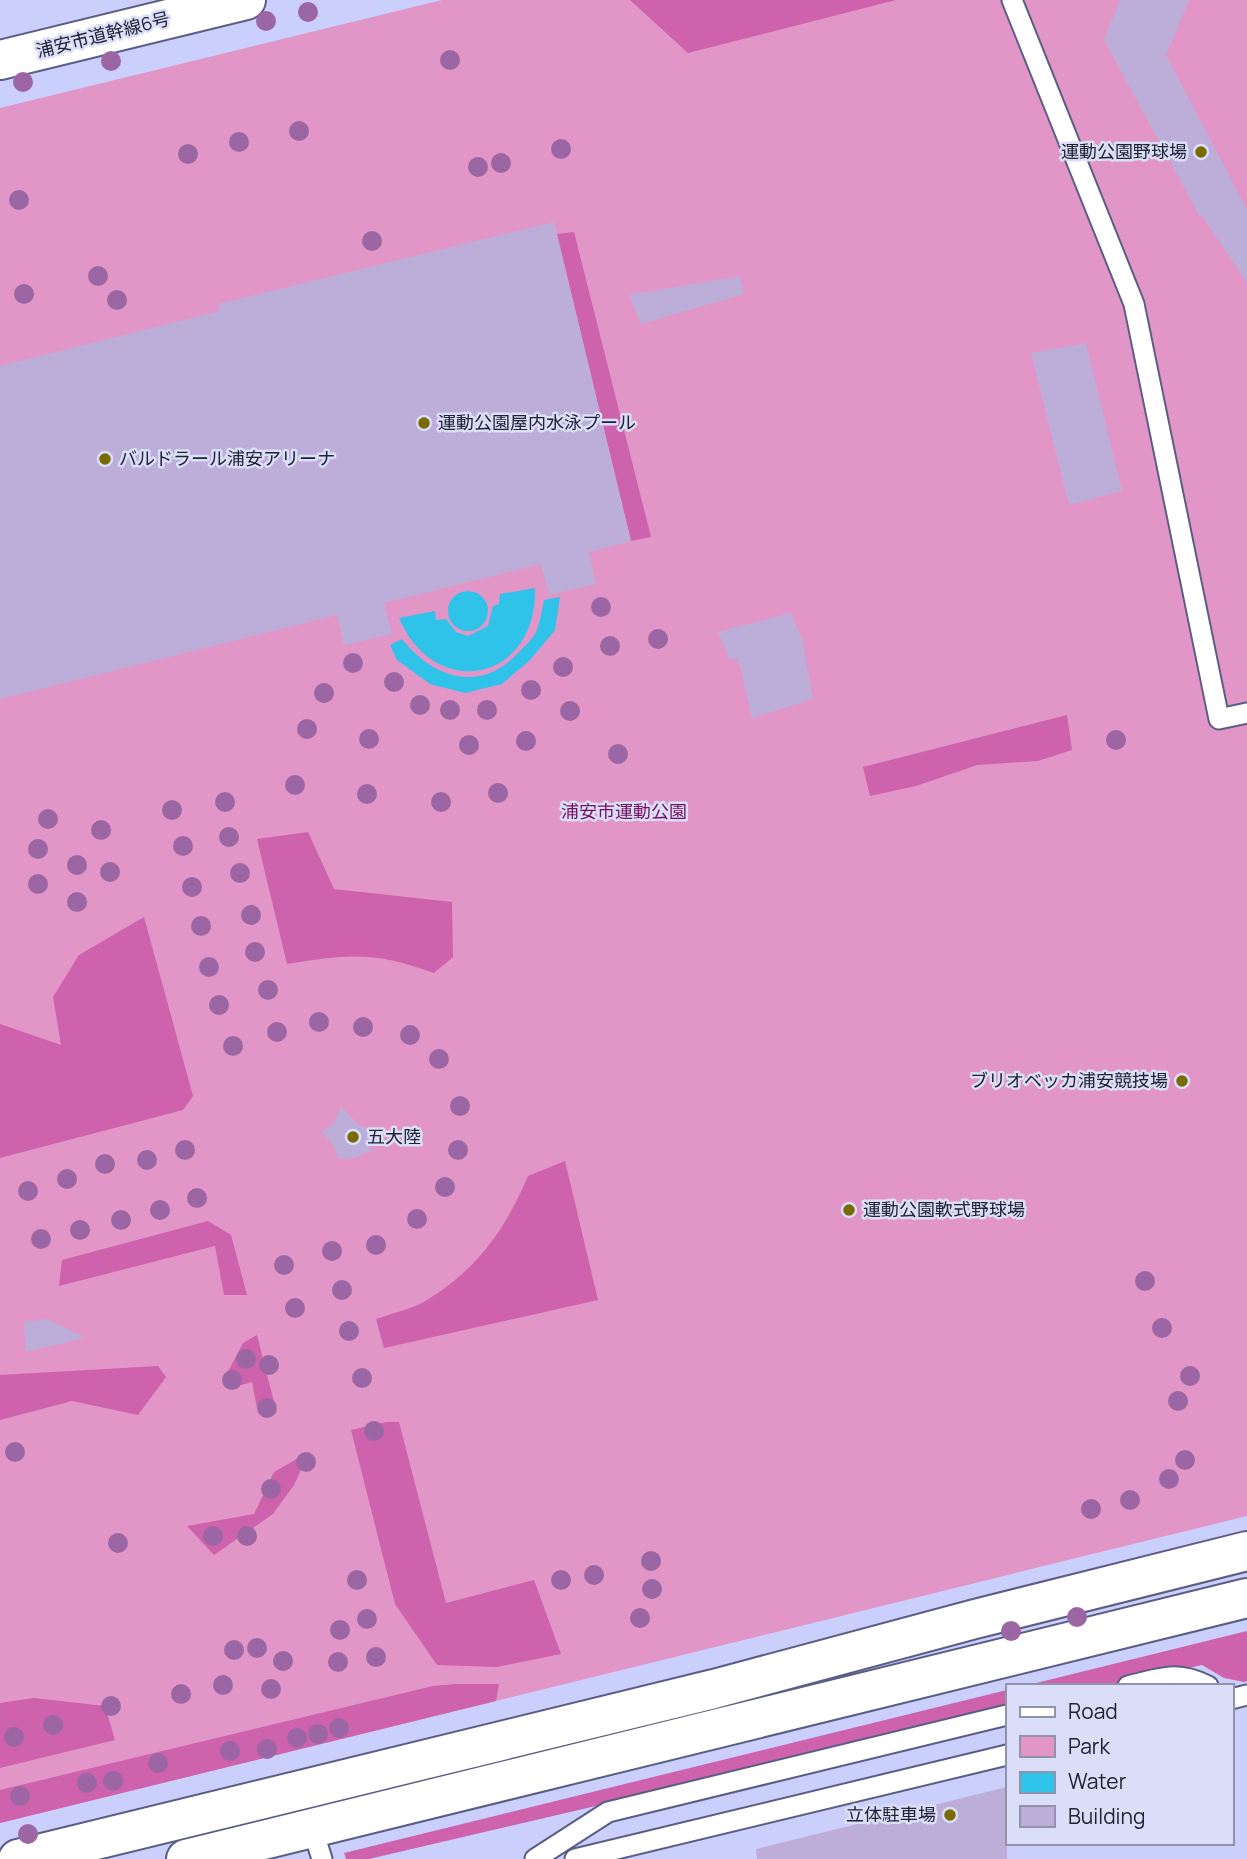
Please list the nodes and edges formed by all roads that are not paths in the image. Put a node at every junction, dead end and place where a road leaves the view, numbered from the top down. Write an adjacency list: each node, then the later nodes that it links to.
1 (246, 0): 3 (street, 浦安市道幹線6号)
2 (1012, 0): 4 (lane)
3 (0, 60)
4 (1247, 713)
5 (1247, 1552): 12 (street)
6 (1247, 1598): 11 (street)
7 (1136, 1684): 8 (lane)
8 (1204, 1684)
9 (1006, 1715): 14 (lane)
10 (1006, 1755): 15 (lane)
11 (317, 1843): 13 (street)
12 (18, 1859)
13 (186, 1859)
14 (535, 1859)
15 (575, 1859)

